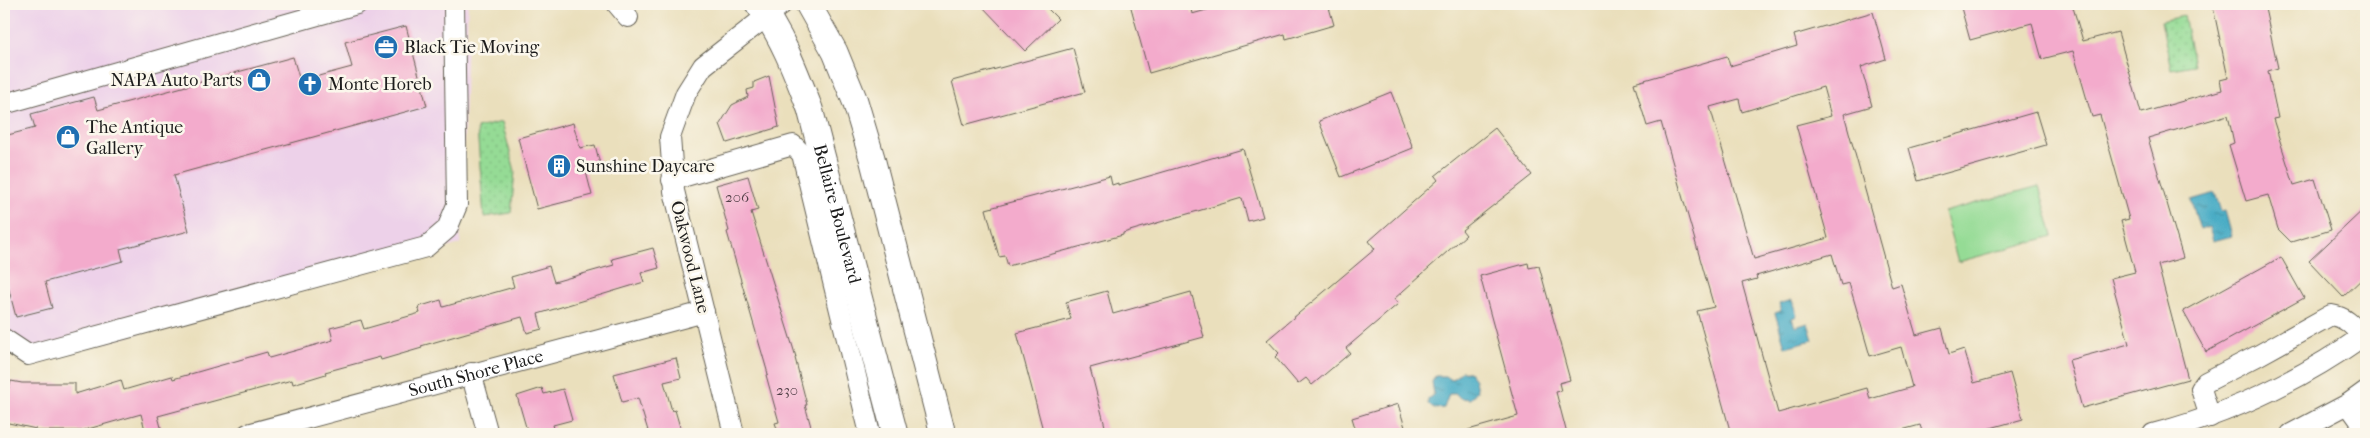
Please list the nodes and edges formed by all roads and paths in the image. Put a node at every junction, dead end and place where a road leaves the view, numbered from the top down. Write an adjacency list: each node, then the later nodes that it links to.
1 (357, 4): 5 (street)
2 (454, 4): 10 (street)
3 (808, 4): 21 (main road)
4 (769, 7): 7 (street, Oakwood Lane); 20 (main road, Bellaire Boulevard)
5 (310, 10): 6 (street)
6 (4, 104)
7 (672, 180): 8 (street, Oakwood Lane); 19 (street)
8 (704, 312): 11 (street, South Shore Place); 18 (street, Oakwood Lane)
9 (2364, 335): 14 (street); 14 (street)
10 (4, 339)
11 (471, 373): 16 (street, South Shore Place); 17 (street)
12 (2366, 392): 13 (street)
13 (2348, 404): 15 (street); 23 (street)
14 (2210, 417): 22 (street)
15 (2366, 429)
16 (248, 434)
17 (488, 434)
18 (734, 434)
19 (870, 434)
20 (895, 434)
21 (943, 434)
22 (2153, 434)
23 (2292, 434)

